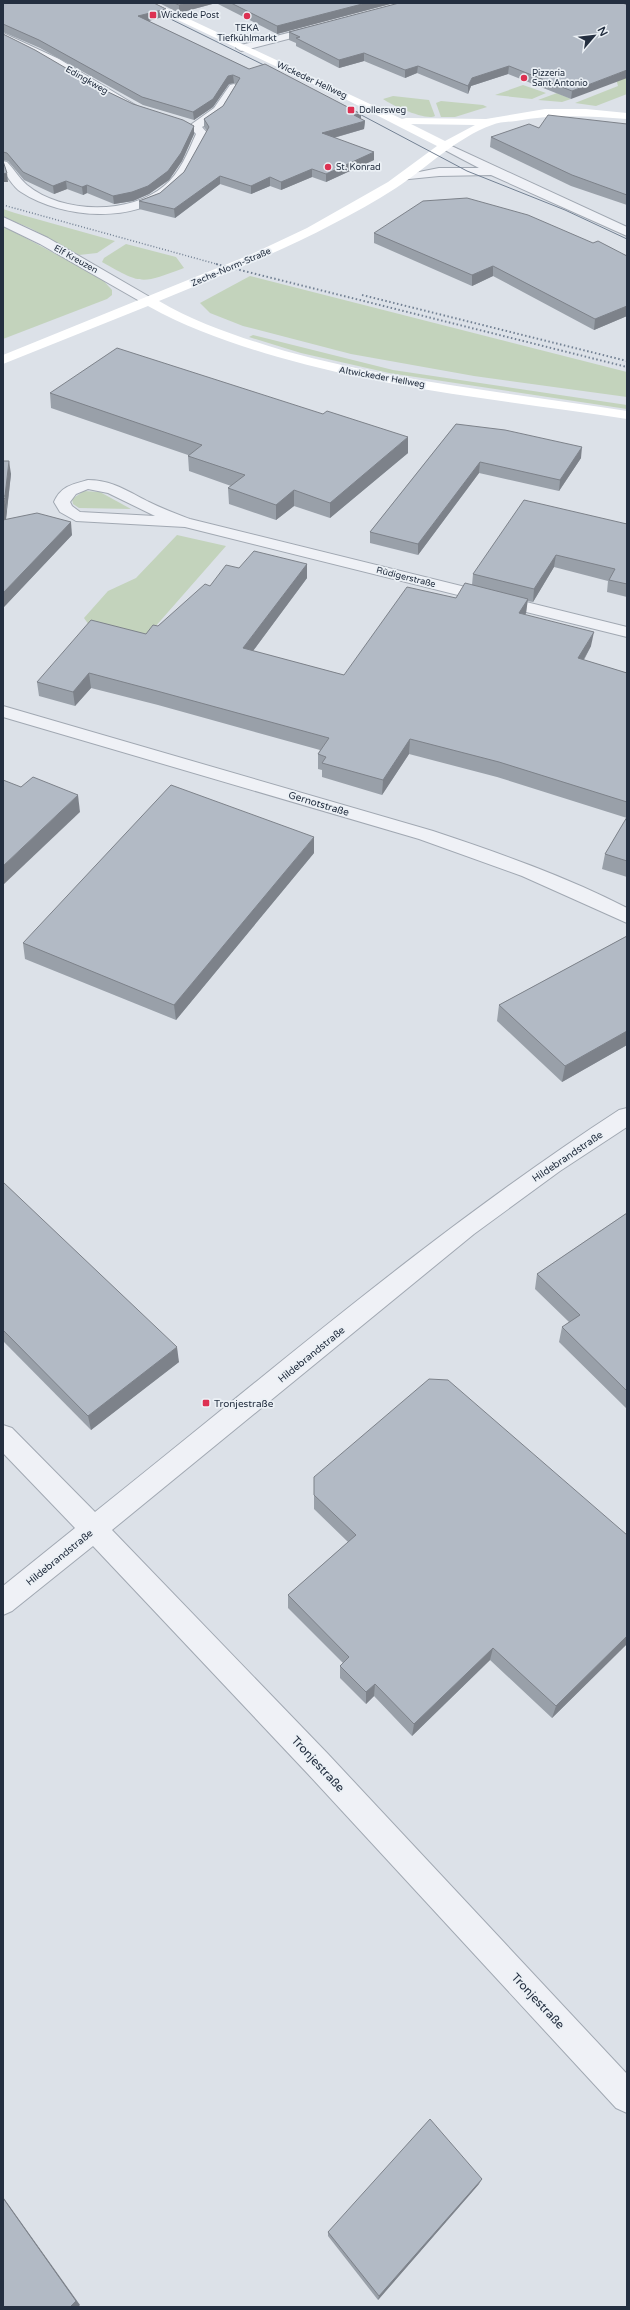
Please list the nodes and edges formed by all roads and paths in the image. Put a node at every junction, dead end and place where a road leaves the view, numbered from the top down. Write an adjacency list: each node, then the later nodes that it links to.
1 (147, 3): 4 (main road, Wickeder Hellweg)
2 (329, 25): 4 (street)
3 (3, 36): 6 (street, Edingkweg)
4 (241, 48): 8 (main road, Wickeder Hellweg)
5 (234, 87): 11 (street)
6 (143, 111)
7 (627, 116): 9 (main road)
8 (396, 120): 9 (main road); 12 (main road, Wickeder Hellweg)
9 (489, 122): 12 (main road)
10 (183, 123): 11 (street)
11 (195, 126): 13 (street)
12 (445, 146): 14 (street, Wickeder Hellweg); 15 (main road, Zeche-Norm-Straße)
13 (3, 164)
14 (495, 172): 15 (street, Wickeder Hellweg); 17 (street, Wickeder Hellweg)
15 (404, 178): 18 (main road, Zeche-Norm-Straße)
16 (3, 221): 18 (street, Elf Kreuzen)
17 (627, 232)
18 (148, 300): 19 (main road, Zeche-Norm-Straße); 20 (main road, Altwickeder Hellweg)
19 (3, 360)
20 (627, 415)
21 (185, 522): 21 (street, Rüdigerstraße); 22 (street, Rüdigerstraße)
22 (627, 632)
23 (3, 711): 24 (street, Gernotstraße)
24 (627, 916)
25 (627, 1116): 27 (street, Hildebrandstraße)
26 (3, 1436): 27 (street, Tronjestraße)
27 (94, 1528): 28 (street, Hildebrandstraße); 29 (street, Tronjestraße)
28 (3, 1602)
29 (627, 2096)

